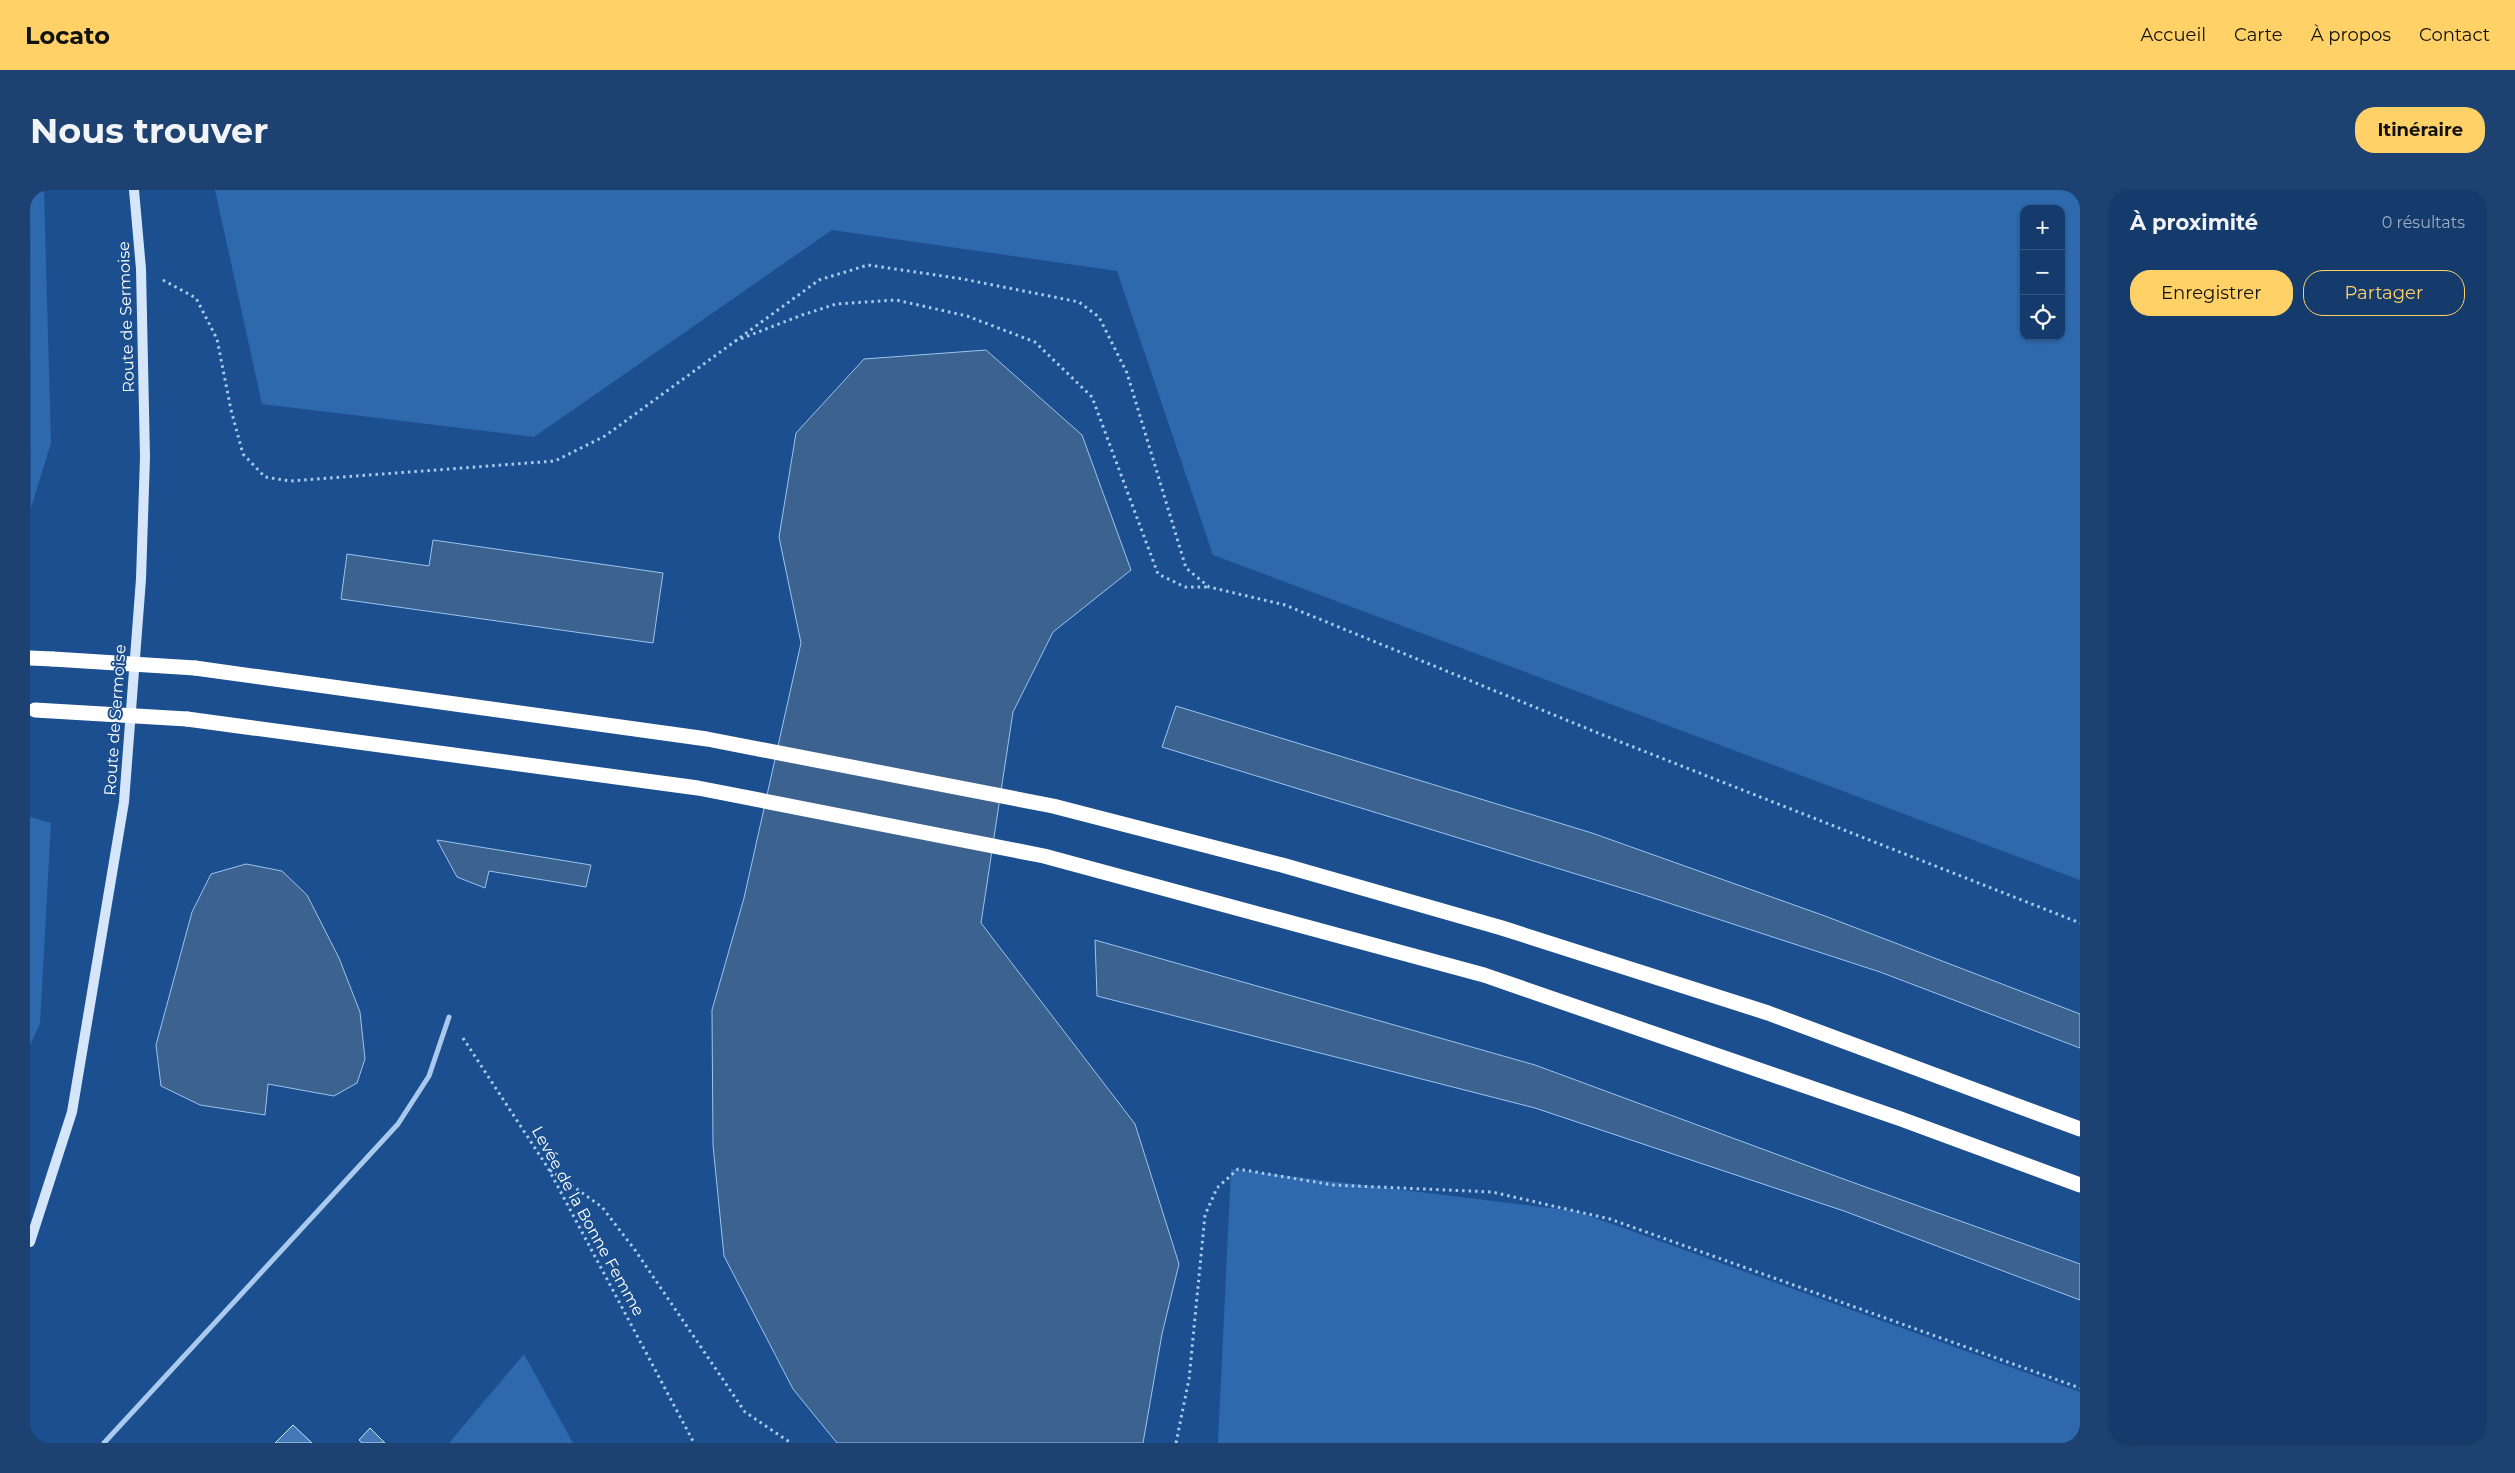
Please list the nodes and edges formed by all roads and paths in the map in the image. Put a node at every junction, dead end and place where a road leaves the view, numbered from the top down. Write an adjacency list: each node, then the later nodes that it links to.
1 (134, 190): 2 (main road, Route de Sermoise)
2 (141, 268): 3 (path); 12 (main road, Route de Sermoise)
3 (730, 343): 4 (path); 4 (path)
4 (1209, 587): 7 (path)
5 (30, 658): 9 (highway, bridge)
6 (33, 710): 11 (highway, bridge)
7 (2080, 923)
8 (449, 1017): 10 (path, Levée de la Bonne Femme); 14 (street)
9 (2080, 1129)
10 (548, 1168): 15 (path, Levée de la Bonne Femme); 16 (path)
11 (2080, 1184)
12 (30, 1242)
13 (2080, 1388): 17 (path)
14 (104, 1443)
15 (694, 1443)
16 (791, 1443)
17 (1176, 1443)

